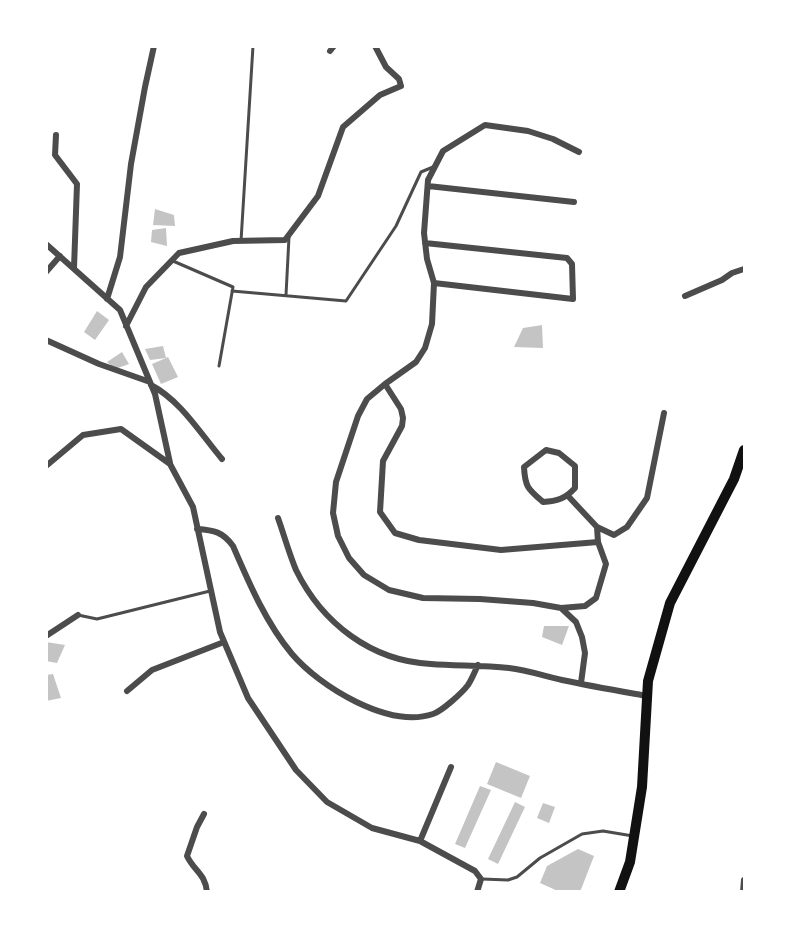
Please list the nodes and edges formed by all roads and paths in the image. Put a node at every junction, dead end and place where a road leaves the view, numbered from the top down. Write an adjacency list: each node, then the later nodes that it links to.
1 (154, 46): 22 (street)
2 (253, 46): 10 (lane)
3 (375, 46): 9 (street)
4 (56, 135): 15 (street)
5 (579, 152): 6 (street)
6 (436, 165): 7 (street); 20 (lane)
7 (428, 186): 8 (street); 11 (street)
8 (574, 202)
9 (289, 235): 10 (street); 20 (lane)
10 (241, 241): 14 (street)
11 (425, 243): 18 (street); 18 (street)
12 (46, 244): 13 (street)
13 (60, 256): 15 (street); 17 (street)
14 (172, 261): 19 (lane); 23 (street)
15 (74, 268): 22 (street)
16 (744, 269): 21 (street)
17 (46, 272)
18 (434, 283): 27 (street)
19 (232, 291): 20 (lane); 25 (lane)
20 (286, 295)
21 (685, 296)
22 (107, 299): 23 (street)
23 (126, 326): 26 (street)
24 (46, 340): 26 (street)
25 (219, 366)
26 (151, 383): 30 (street); 31 (street)
27 (385, 384): 37 (street); 39 (street)
28 (664, 413): 35 (street)
29 (744, 450): 46 (highway)
30 (222, 459)
31 (170, 464): 32 (street); 36 (street)
32 (46, 466)
33 (568, 496): 33 (street); 35 (street)
34 (278, 518): 43 (street)
35 (597, 527): 37 (street)
36 (197, 529): 38 (street); 43 (street)
37 (598, 543): 39 (street)
38 (210, 591): 40 (lane); 42 (street)
39 (561, 609): 44 (street)
40 (78, 615): 41 (street)
41 (46, 636)
42 (224, 642): 45 (street); 50 (street)
43 (478, 664): 44 (street)
44 (581, 683): 46 (street)
45 (127, 691)
46 (647, 696): 49 (highway)
47 (451, 767): 50 (street)
48 (204, 814): 53 (street)
49 (634, 836): 51 (lane); 55 (highway)
50 (420, 841): 51 (street)
51 (481, 879): 54 (street)
52 (744, 880): 56 (street)
53 (207, 891)
54 (477, 891)
55 (620, 891)
56 (743, 891)

